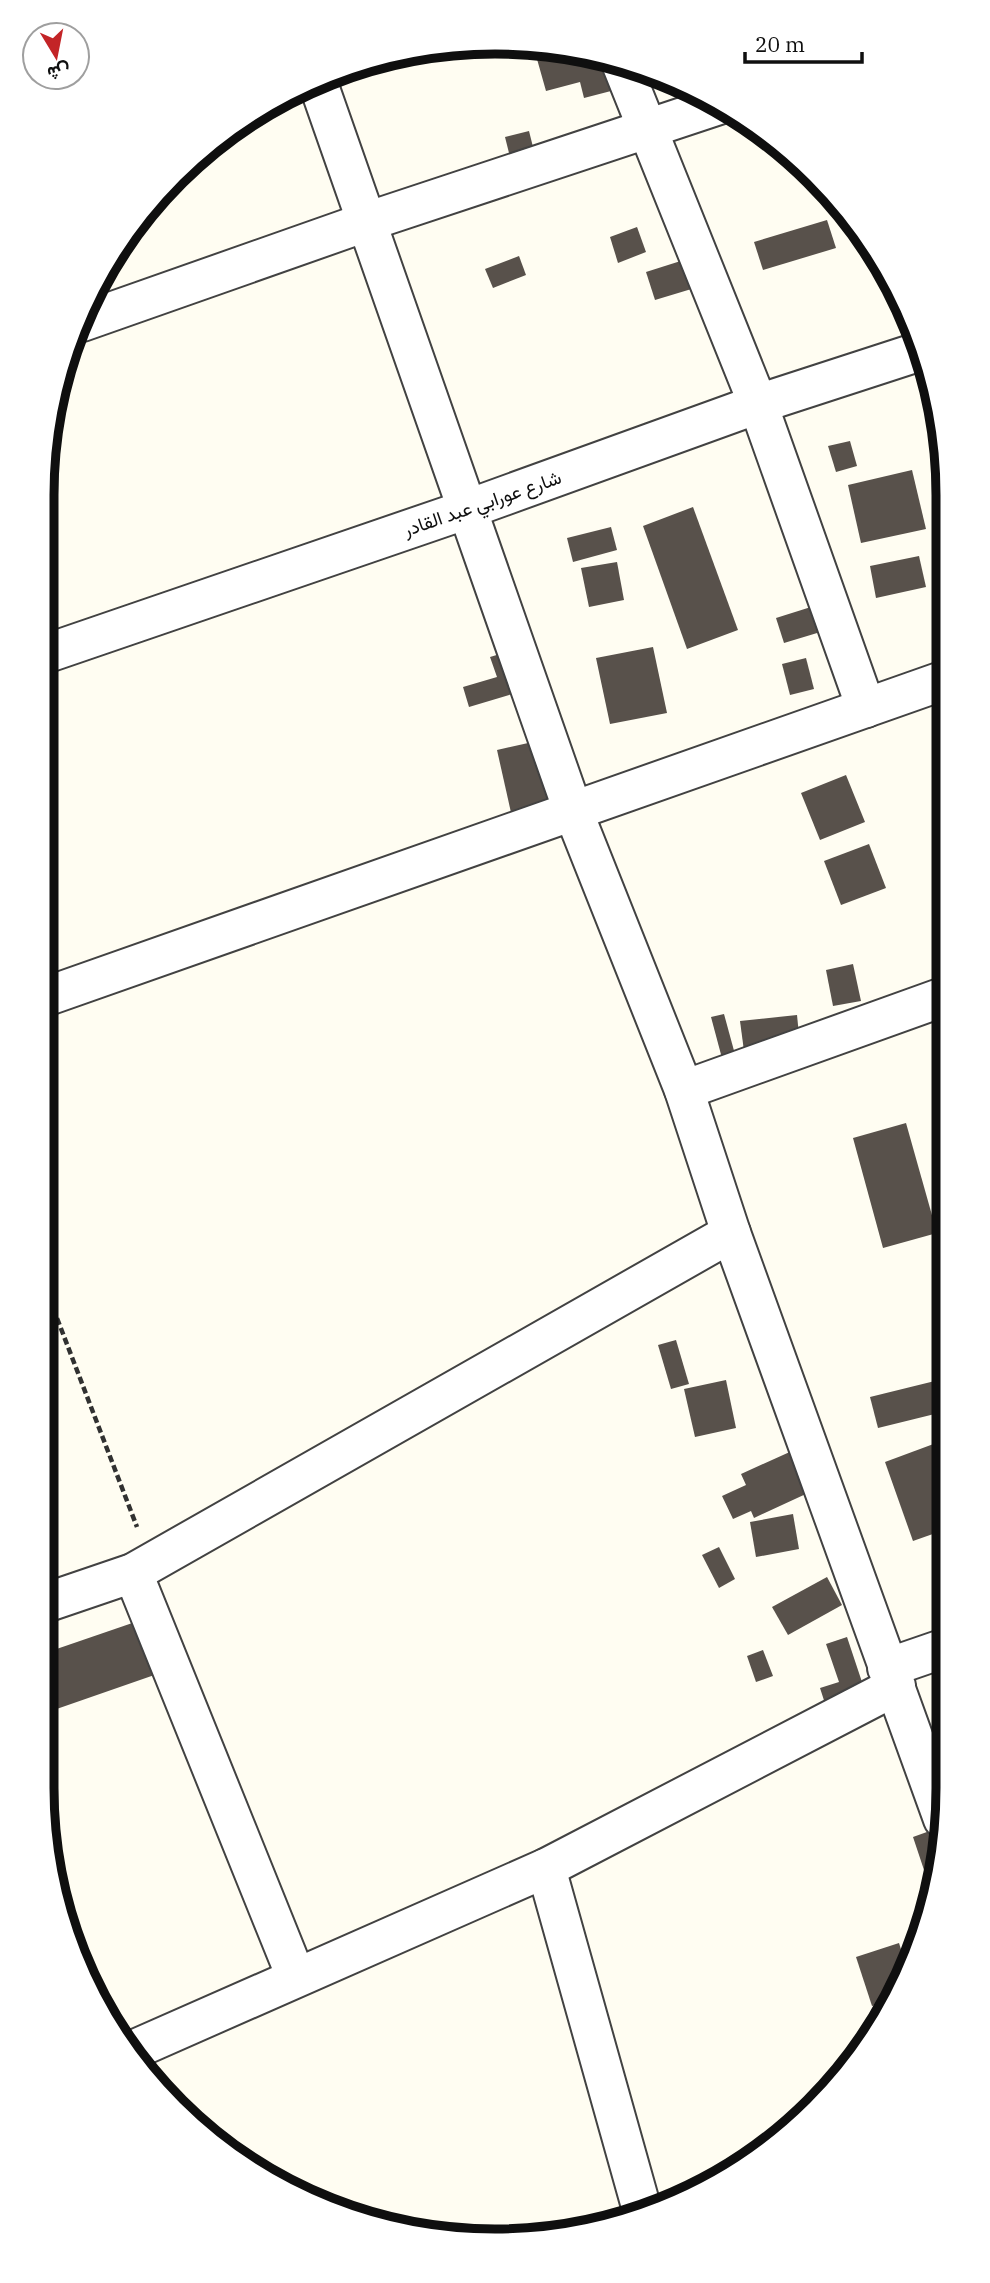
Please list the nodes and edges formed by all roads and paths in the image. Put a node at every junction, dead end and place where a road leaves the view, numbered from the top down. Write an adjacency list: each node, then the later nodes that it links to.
1 (625, 74): 4 (street)
2 (320, 91): 5 (street)
3 (707, 109): 4 (street)
4 (646, 129): 5 (street); 8 (street)
5 (366, 222): 6 (street); 9 (street)
6 (91, 319)
7 (912, 354): 8 (street, شارع عورابي عبد القادر)
8 (758, 404): 9 (street, شارع عورابي عبد القادر); 12 (street)
9 (466, 510): 10 (street, شارع عورابي عبد القادر); 13 (street)
10 (54, 650)
11 (936, 683): 12 (street)
12 (866, 708): 13 (street)
13 (572, 811): 14 (street); 16 (street)
14 (54, 994)
15 (936, 1000): 16 (street)
16 (684, 1090): 17 (street)
17 (731, 1233): 19 (street); 22 (street)
18 (54, 1314): 19 (path)
19 (141, 1567): 20 (street); 25 (street)
20 (54, 1600)
21 (936, 1653): 22 (street)
22 (892, 1677): 23 (street); 24 (street)
23 (936, 1799)
24 (546, 1868): 25 (street); 27 (street)
25 (296, 1977): 26 (street)
26 (139, 2047)
27 (640, 2204)

